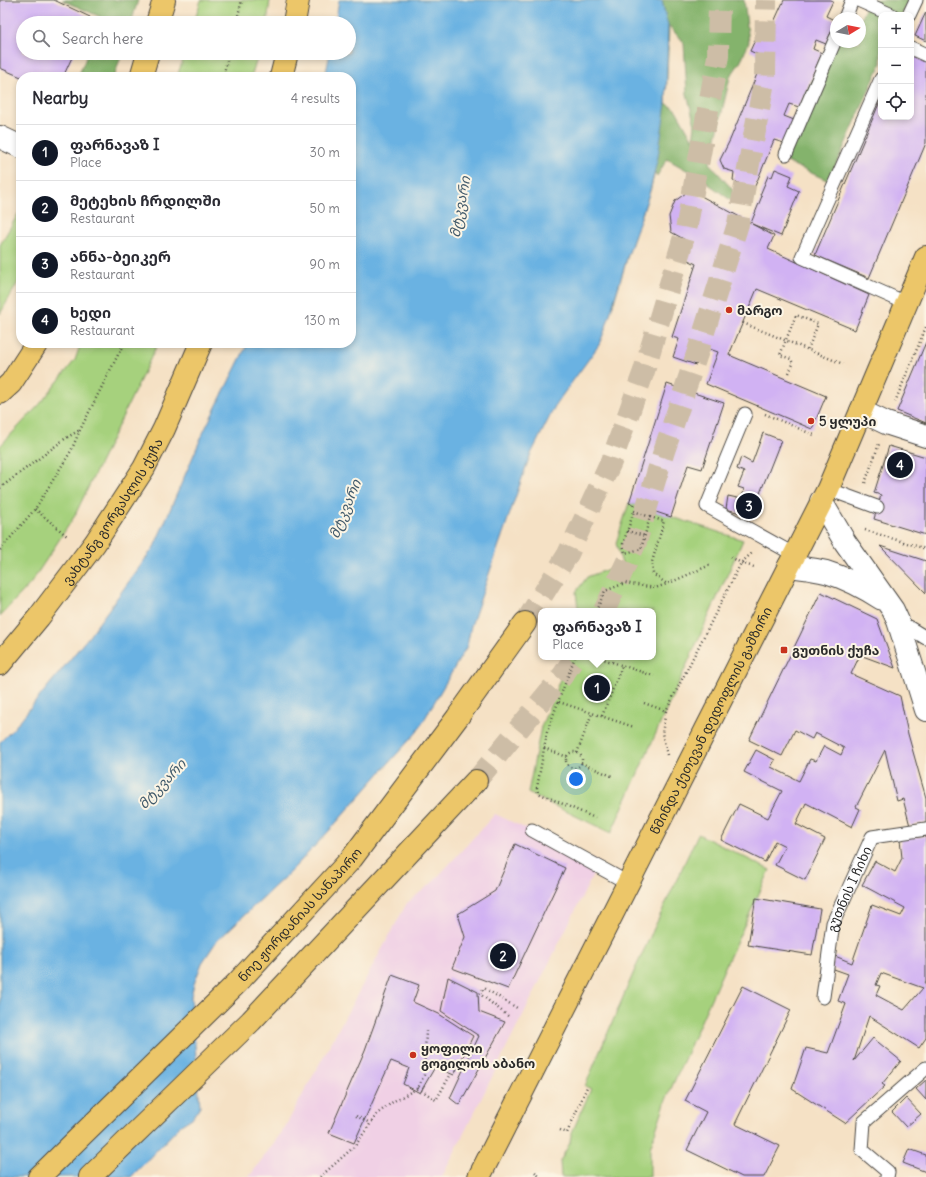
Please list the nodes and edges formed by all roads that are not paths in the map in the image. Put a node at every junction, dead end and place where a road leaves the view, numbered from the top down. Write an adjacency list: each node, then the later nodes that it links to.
1 (164, 0): 8 (main road)
2 (298, 0): 9 (main road)
3 (916, 0): 7 (lane)
4 (860, 1): 5 (lane); 6 (lane)
5 (850, 12)
6 (885, 12)
7 (911, 12)
8 (159, 16)
9 (295, 16)
10 (832, 48): 20 (lane)
11 (914, 49): 12 (lane)
12 (926, 55)
13 (146, 60): 15 (main road)
14 (285, 60): 16 (main road)
15 (142, 72)
16 (282, 72)
17 (879, 84): 22 (lane)
18 (0, 137): 19 (street)
19 (16, 145)
20 (786, 154)
21 (926, 257): 22 (main road, წმინდა ქეთევან დედოფლის გამზირი)
22 (906, 303): 26 (main road, წმინდა ქეთევან დედოფლის გამზირი)
23 (33, 348): 25 (main road)
24 (199, 348): 35 (main road, ვახტანგ გორგასლის ქუჩა)
25 (0, 393)
26 (860, 411): 28 (street); 29 (main road, წმინდა ქეთევან დედოფლის გამზირი)
27 (745, 414): 31 (lane)
28 (926, 436)
29 (824, 495): 30 (lane); 31 (main road, წმინდა ქეთევან დედოფლის გამზირი); 32 (street)
30 (877, 507)
31 (792, 560): 32 (street); 40 (main road, წმინდა ქეთევან დედოფლის გამზირი)
32 (893, 612): 34 (lane); 36 (street)
33 (525, 623): 43 (main road, ნოე ჟორდანიას სანაპირო)
34 (926, 638)
35 (0, 664)
36 (926, 710)
37 (476, 781): 44 (main road)
38 (926, 829): 41 (lane, გუთნის I ჩიხი)
39 (532, 830): 40 (lane)
40 (628, 883): 45 (main road, წმინდა ქეთევან დედოფლის გამზირი)
41 (823, 997)
42 (926, 1068): 46 (lane)
43 (39, 1177)
44 (90, 1177)
45 (479, 1177)
46 (887, 1177)

